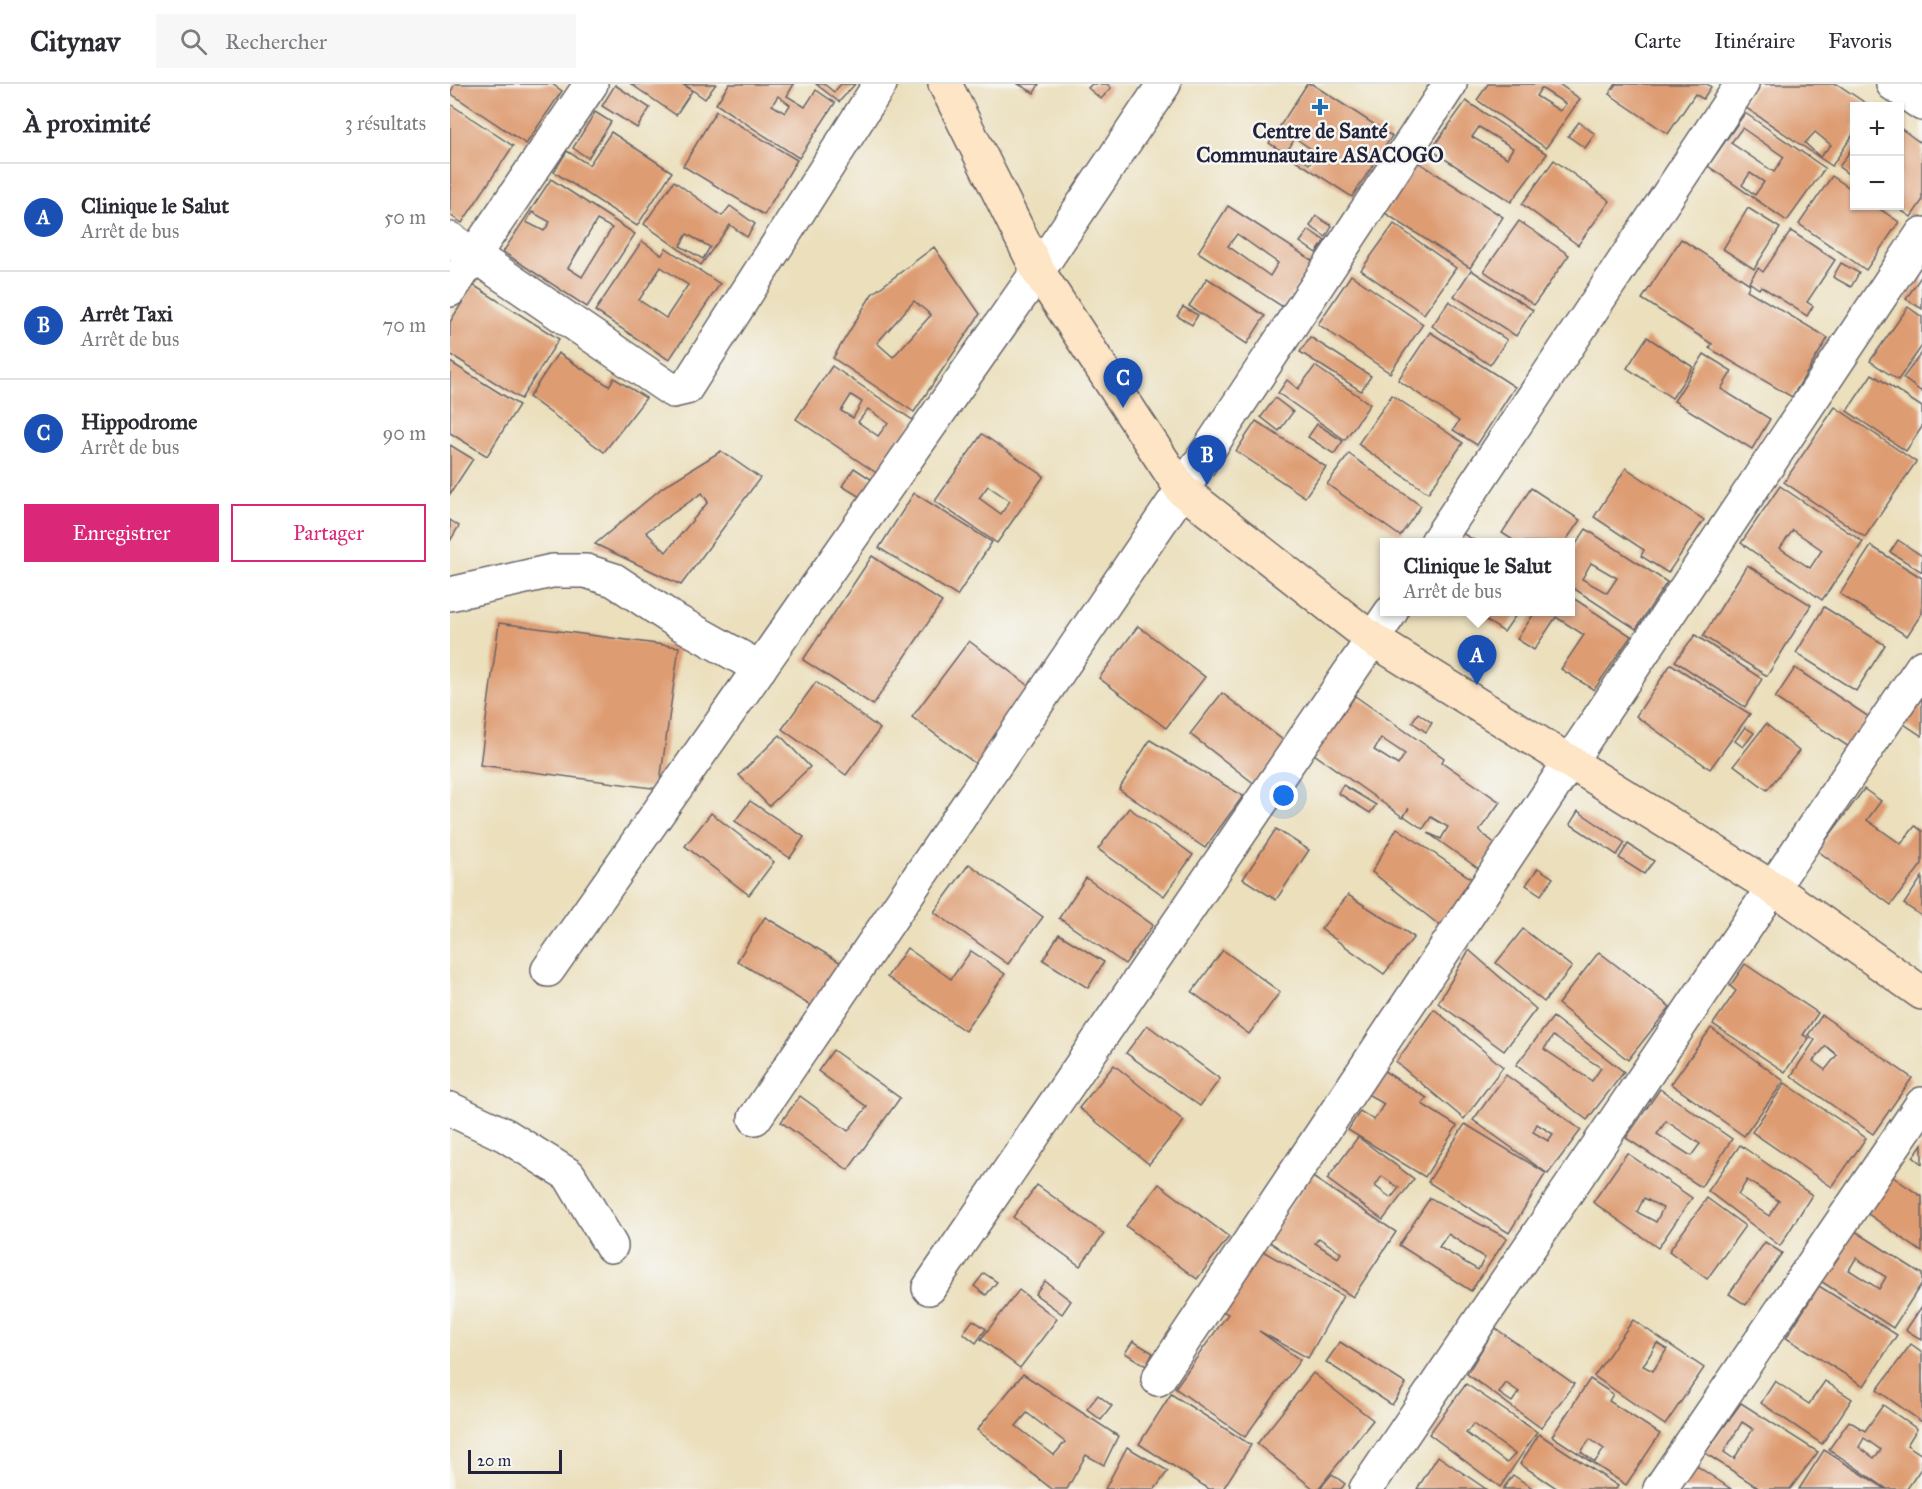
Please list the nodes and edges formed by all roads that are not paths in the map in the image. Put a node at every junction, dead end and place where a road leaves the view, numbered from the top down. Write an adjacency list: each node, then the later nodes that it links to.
1 (591, 84): 10 (street)
2 (880, 84): 10 (street)
3 (945, 84): 11 (street)
4 (1164, 84): 11 (street)
5 (1450, 84): 13 (street)
6 (1742, 84): 14 (street)
7 (1893, 84): 8 (street)
8 (1922, 104)
9 (1922, 234): 20 (street)
10 (462, 247): 12 (street)
11 (1038, 271): 13 (street); 19 (street)
12 (450, 290)
13 (1182, 490): 17 (street); 26 (street)
14 (1440, 538)
15 (450, 594): 19 (street)
16 (1388, 616): 17 (street)
17 (1372, 639): 20 (street); 28 (street)
18 (1922, 667): 21 (street)
19 (760, 668): 22 (street)
20 (1571, 760): 21 (street); 29 (street)
21 (1773, 888): 23 (street); 30 (street)
22 (548, 970)
23 (1922, 993)
24 (1922, 1104): 31 (street)
25 (450, 1109): 27 (street)
26 (755, 1118)
27 (611, 1246)
28 (929, 1288)
29 (1158, 1379)
30 (1366, 1489)
31 (1660, 1489)

